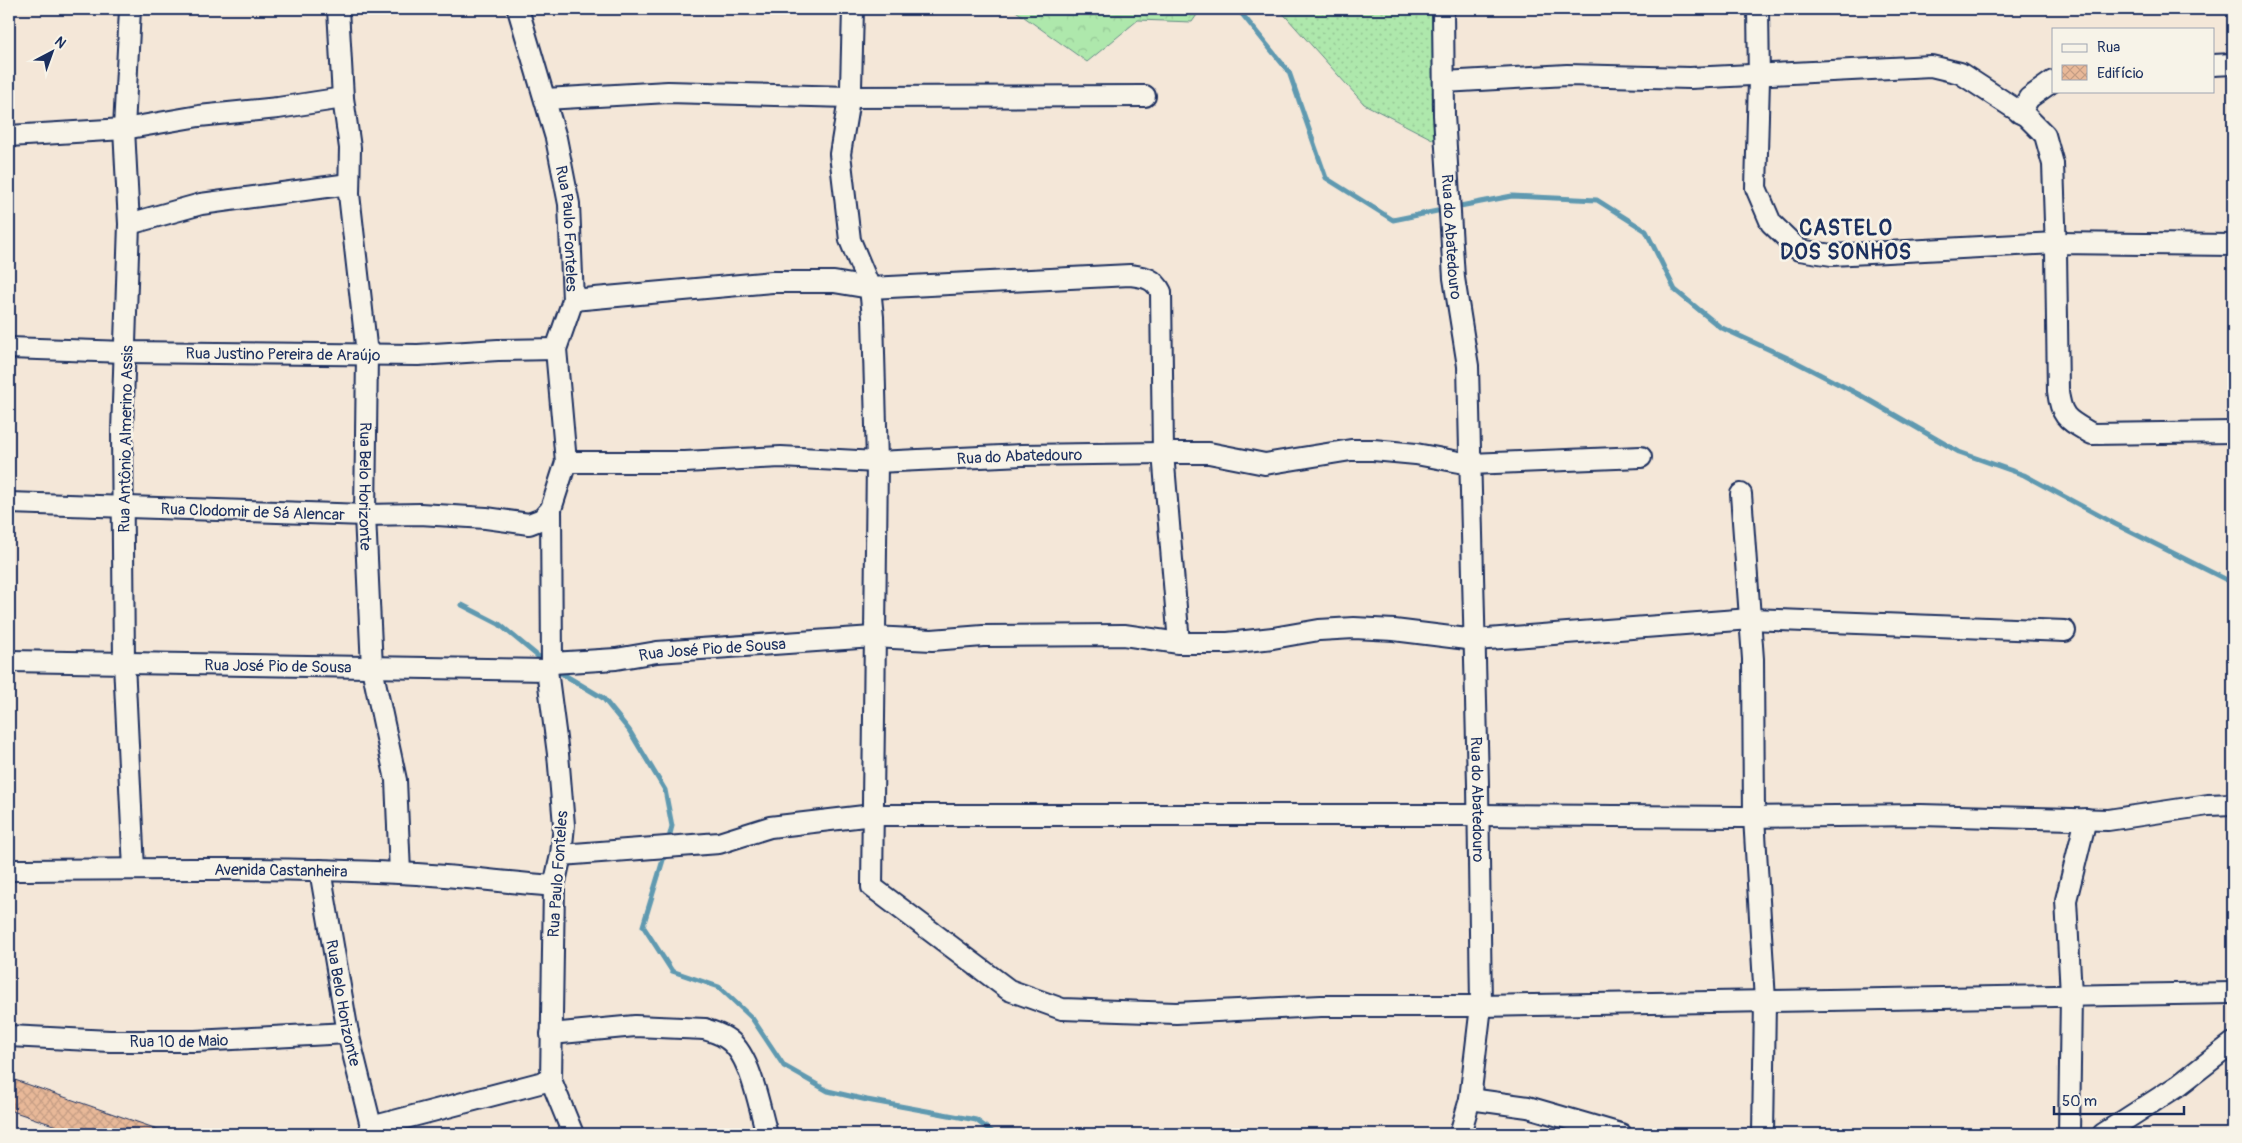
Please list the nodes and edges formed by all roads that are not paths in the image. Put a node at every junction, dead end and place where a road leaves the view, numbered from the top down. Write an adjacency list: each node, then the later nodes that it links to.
1 (130, 9): 17 (street, Rua Antônio Almerino Assis)
2 (338, 9): 14 (street, Rua Belo Horizonte)
3 (518, 9): 15 (street, Rua Paulo Fonteles)
4 (853, 9): 13 (street)
5 (1443, 9): 10 (street, Rua do Abatedouro)
6 (1758, 9): 9 (street)
7 (2233, 64): 8 (street)
8 (2214, 65)
9 (1759, 74): 10 (street); 16 (street); 21 (street)
10 (1444, 82): 34 (street, Rua do Abatedouro)
11 (2052, 82): 16 (street)
12 (1145, 96): 13 (street)
13 (849, 97): 15 (street); 23 (street)
14 (343, 98): 17 (street); 19 (street, Rua Belo Horizonte)
15 (545, 99): 24 (street, Rua Paulo Fonteles)
16 (2020, 113): 21 (street)
17 (124, 129): 18 (street); 20 (street, Rua Antônio Almerino Assis)
18 (9, 136)
19 (349, 184): 20 (street); 28 (street, Rua Belo Horizonte)
20 (129, 224): 27 (street, Rua Antônio Almerino Assis)
21 (2056, 243): 22 (street); 29 (street)
22 (2233, 245)
23 (870, 288): 24 (street); 30 (street); 33 (street)
24 (573, 300): 26 (street, Rua Paulo Fonteles)
25 (9, 348): 27 (street, Rua Justino Pereira de Araújo)
26 (556, 349): 28 (street, Rua Justino Pereira de Araújo); 32 (street, Rua Paulo Fonteles)
27 (126, 352): 28 (street, Rua Justino Pereira de Araújo); 37 (street, Rua Antônio Almerino Assis)
28 (367, 354): 39 (street, Rua Belo Horizonte)
29 (2233, 432)
30 (1163, 453): 33 (street, Rua do Abatedouro); 34 (street, Rua do Abatedouro); 44 (street)
31 (1641, 457): 34 (street, Rua do Abatedouro)
32 (566, 462): 33 (street, Rua do Abatedouro); 38 (street, Rua Paulo Fonteles)
33 (877, 462): 42 (street)
34 (1470, 464): 43 (street, Rua do Abatedouro)
35 (1741, 494): 40 (street)
36 (9, 503): 37 (street, Rua Clodomir de Sá Alencar)
37 (123, 507): 39 (street, Rua Clodomir de Sá Alencar); 46 (street, Rua Antônio Almerino Assis)
38 (551, 509): 39 (street, Rua Clodomir de Sá Alencar); 47 (street, Rua Paulo Fonteles)
39 (365, 515): 48 (street, Rua Belo Horizonte)
40 (1750, 619): 41 (street, Rua José Pio de Sousa); 43 (street, Rua José Pio de Sousa); 52 (street)
41 (2065, 631)
42 (873, 636): 44 (street, Rua José Pio de Sousa); 47 (street, Rua José Pio de Sousa); 50 (street)
43 (1474, 640): 44 (street, Rua José Pio de Sousa); 51 (street, Rua do Abatedouro)
44 (1179, 643)
45 (9, 661): 46 (street, Rua José Pio de Sousa)
46 (124, 663): 48 (street, Rua José Pio de Sousa); 55 (street, Rua Antônio Almerino Assis)
47 (549, 667): 48 (street, Rua José Pio de Sousa); 54 (street, Rua Paulo Fonteles)
48 (372, 668): 58 (street, Rua Belo Horizonte)
49 (2233, 804): 53 (street)
50 (873, 815): 51 (street); 54 (street); 63 (street)
51 (1478, 815): 52 (street); 63 (street, Rua do Abatedouro)
52 (1754, 817): 53 (street); 62 (street)
53 (2086, 819): 61 (street)
54 (561, 855): 59 (street, Rua Paulo Fonteles)
55 (134, 869): 56 (street, Avenida Castanheira); 57 (street, Avenida Castanheira)
56 (9, 870)
57 (320, 870): 58 (street, Avenida Castanheira); 64 (street, Rua Belo Horizonte)
58 (400, 873): 59 (street, Avenida Castanheira)
59 (554, 886): 65 (street, Rua Paulo Fonteles)
60 (2233, 993): 61 (street)
61 (2071, 996): 62 (street); 76 (street)
62 (1765, 1001): 63 (street); 75 (street)
63 (1481, 1006): 69 (street, Rua do Abatedouro)
64 (348, 1033): 66 (street, Rua 10 de Maio); 70 (street, Rua Belo Horizonte)
65 (551, 1034): 68 (street, Rua Paulo Fonteles); 72 (street)
66 (9, 1036)
67 (2233, 1043): 77 (street)
68 (551, 1080): 70 (street); 71 (street, Rua Paulo Fonteles)
69 (1470, 1099): 73 (street, Rua do Abatedouro); 74 (street)
70 (372, 1131)
71 (573, 1134)
72 (767, 1134)
73 (1460, 1134)
74 (1621, 1134)
75 (1763, 1134)
76 (2069, 1134)
77 (2103, 1134)

